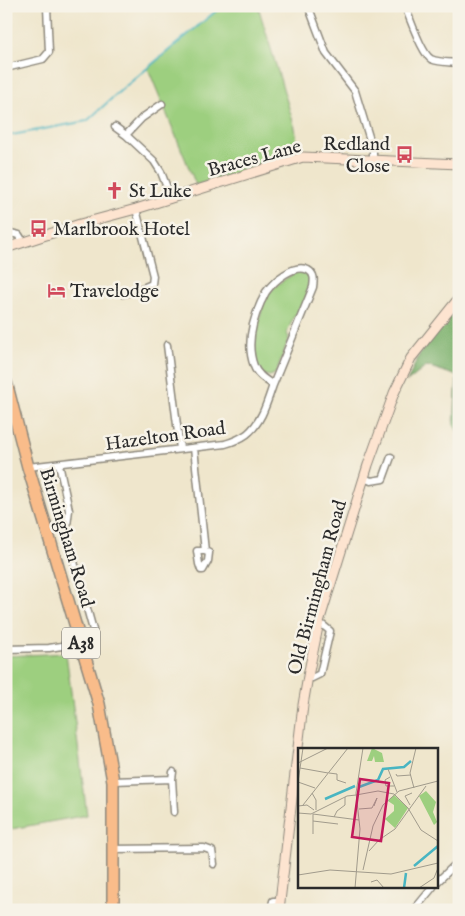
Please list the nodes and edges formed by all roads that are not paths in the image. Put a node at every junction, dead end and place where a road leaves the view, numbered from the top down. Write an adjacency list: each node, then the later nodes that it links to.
1 (314, 6): 9 (street)
2 (405, 6): 4 (street)
3 (47, 7): 5 (street)
4 (459, 63)
5 (6, 69)
6 (162, 104): 8 (street)
7 (115, 128): 8 (street)
8 (126, 135): 11 (street)
9 (373, 161): 10 (main road, Braces Lane); 11 (main road, Braces Lane)
10 (459, 164)
11 (170, 198): 12 (main road, Braces Lane)
12 (136, 209): 14 (main road, Braces Lane); 16 (street)
13 (6, 232): 14 (street)
14 (24, 242): 15 (main road, Braces Lane)
15 (6, 248)
16 (123, 294)
17 (459, 298): 26 (main road, Old Birmingham Road)
18 (167, 345): 22 (street)
19 (6, 382): 25 (highway, Birmingham Road / A38)
20 (273, 385): 20 (street, Hazelton Road); 21 (street, Hazelton Road)
21 (194, 448): 22 (street, Hazelton Road); 27 (street)
22 (180, 449): 24 (street, Hazelton Road)
23 (392, 457): 26 (street)
24 (59, 464): 25 (street, Hazelton Road); 28 (street)
25 (28, 467): 29 (highway, Birmingham Road / A38)
26 (364, 478): 38 (main road, Old Birmingham Road)
27 (205, 551)
28 (93, 630)
29 (81, 643): 30 (street); 31 (highway, Birmingham Road / A38)
30 (6, 649)
31 (113, 781): 32 (street); 33 (highway, Birmingham Road / A38)
32 (174, 812)
33 (112, 849): 35 (street); 39 (highway, Birmingham Road / A38)
34 (459, 860): 36 (street)
35 (214, 864)
36 (438, 881)
37 (431, 888): 41 (street)
38 (279, 905): 40 (street)
39 (113, 910)
40 (271, 910)
41 (414, 910)

